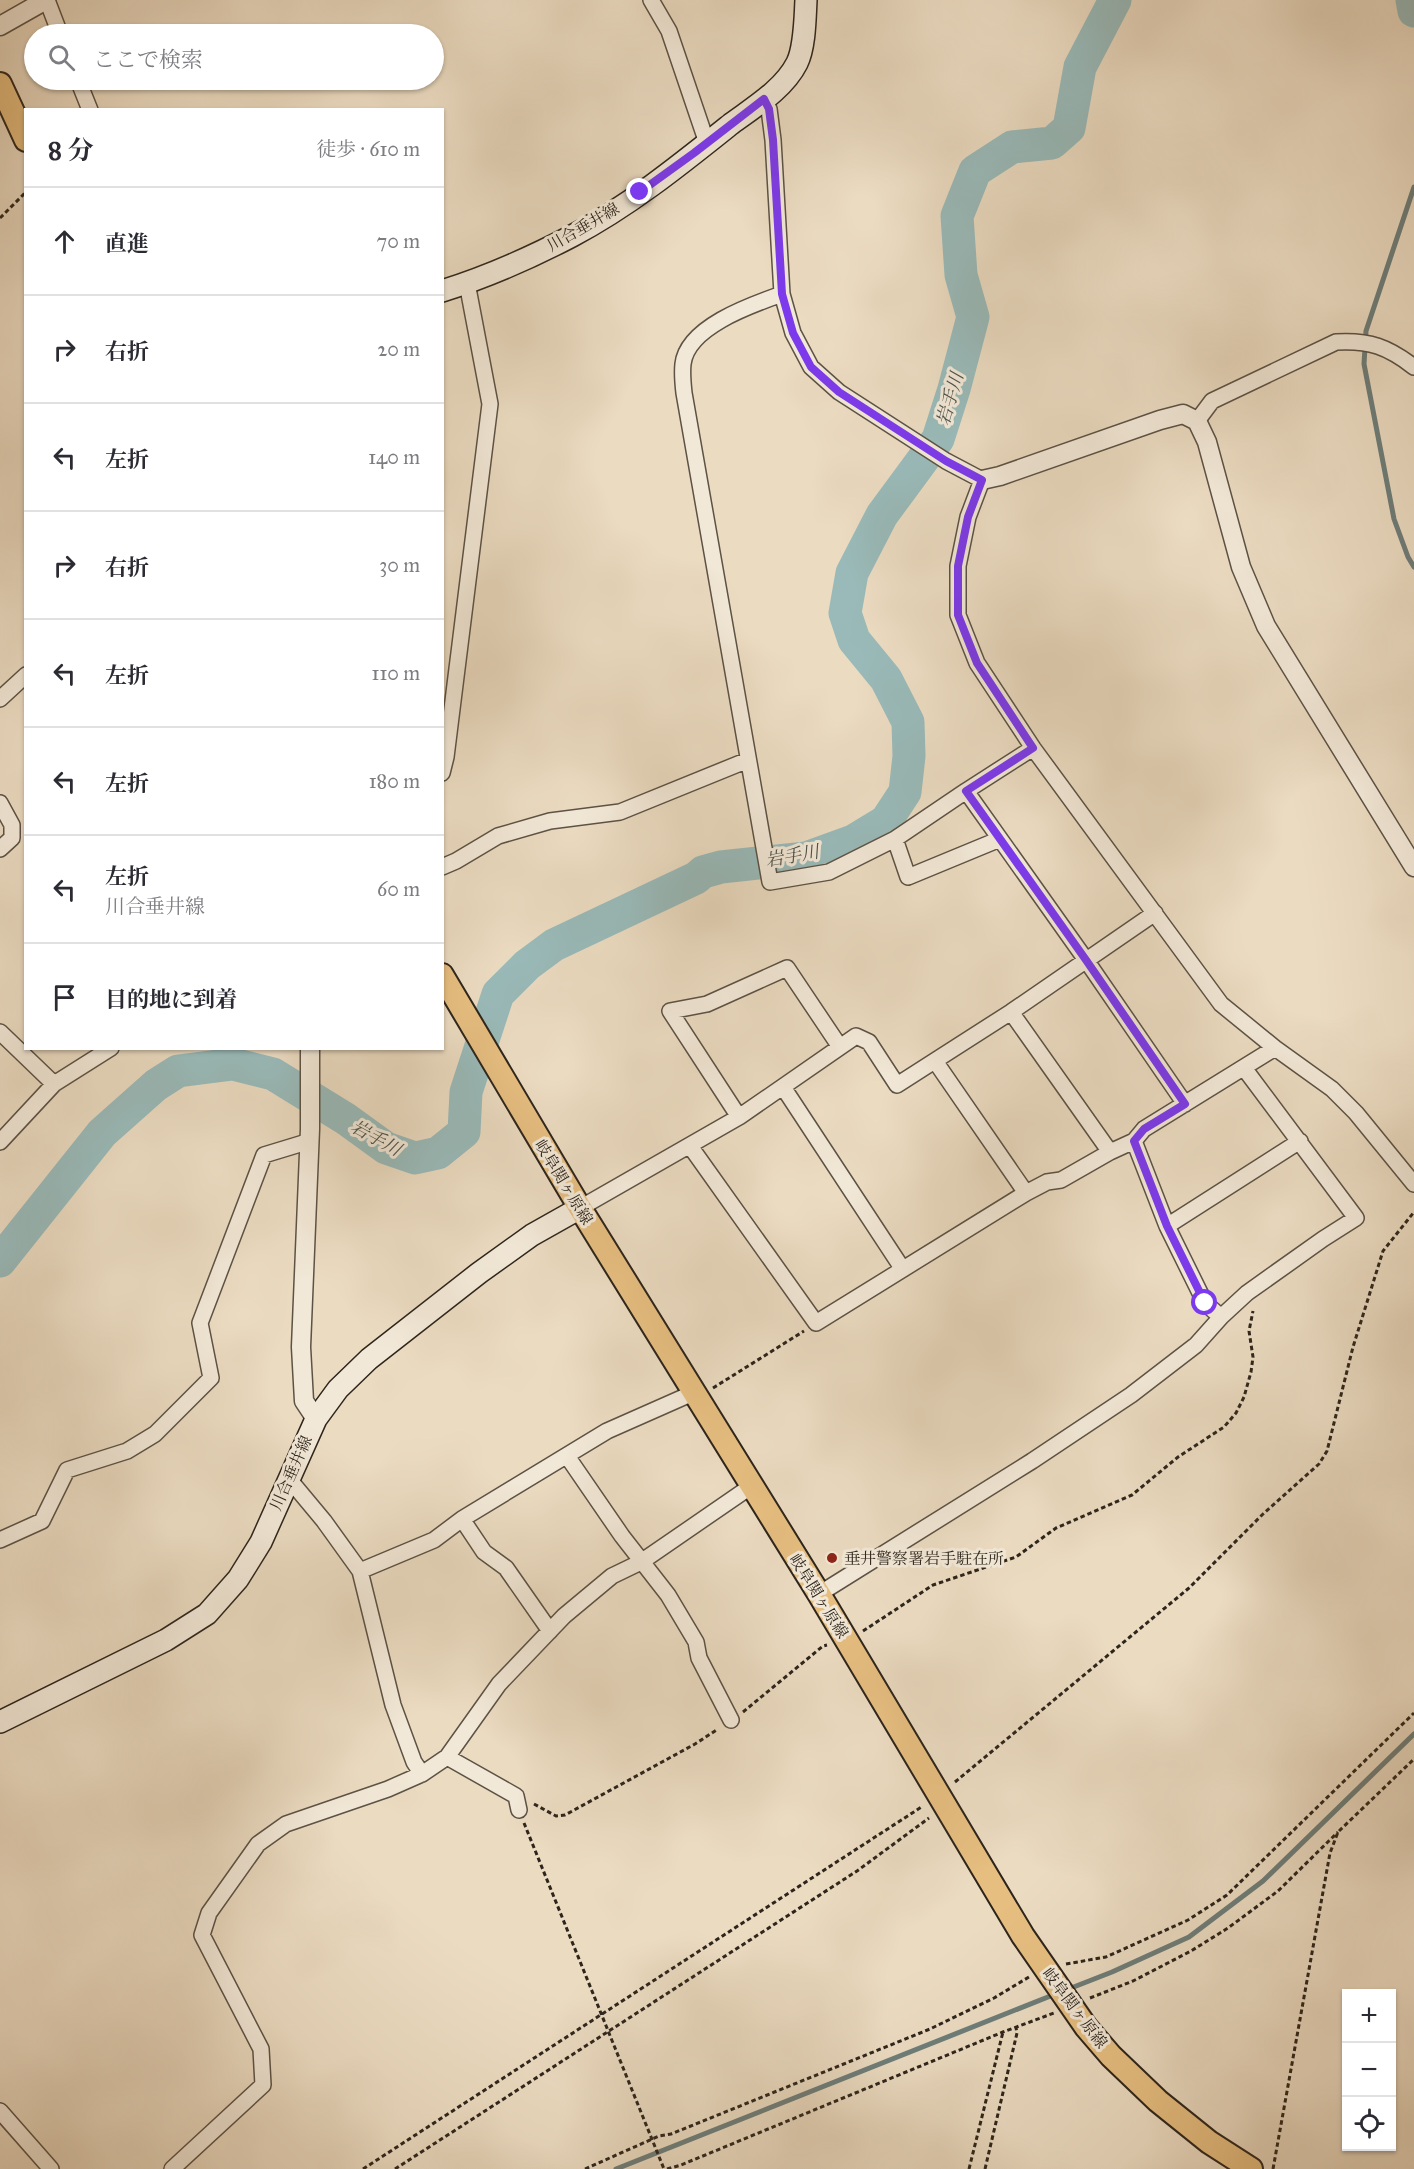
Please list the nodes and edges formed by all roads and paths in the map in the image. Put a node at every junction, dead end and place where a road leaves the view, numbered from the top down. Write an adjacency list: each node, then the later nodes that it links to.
1 (47, 0): 4 (street); 5 (street)
2 (651, 0): 11 (street)
3 (806, 0): 8 (main road, 川合垂井線)
4 (56, 24)
5 (0, 26)
6 (0, 84): 10 (main road)
7 (82, 90): 9 (street)
8 (764, 99): 11 (main road, 川合垂井線); 16 (street)
9 (89, 108)
10 (24, 136)
11 (707, 143): 14 (main road, 川合垂井線)
12 (24, 194): 13 (path)
13 (0, 218)
14 (467, 284): 15 (main road, 川合垂井線); 24 (street)
15 (444, 290)
16 (782, 294): 19 (street); 23 (street)
17 (1414, 367): 18 (street)
18 (1197, 421): 19 (street); 31 (street)
19 (982, 480): 22 (street)
20 (24, 677): 21 (street)
21 (0, 699)
22 (1033, 748): 25 (street); 32 (street)
23 (748, 760): 28 (street); 30 (street)
24 (444, 765)
25 (966, 791): 27 (street); 28 (street)
26 (0, 803): 29 (street)
27 (1000, 839): 28 (street); 33 (street)
28 (895, 840)
29 (0, 849)
30 (444, 866)
31 (1414, 867)
32 (1155, 913): 33 (street); 38 (street)
33 (1086, 960): 35 (street); 45 (street)
34 (444, 978): 55 (main road, 岐阜関ヶ原線)
35 (1011, 1012): 41 (street); 52 (street)
36 (0, 1032): 43 (street)
37 (840, 1047): 41 (street); 44 (street); 46 (street)
38 (1275, 1048): 42 (street); 53 (street)
39 (108, 1050): 43 (street)
40 (310, 1050): 47 (street)
41 (934, 1061): 54 (street)
42 (1244, 1068): 45 (street); 49 (street)
43 (54, 1084): 50 (street)
44 (783, 1087): 46 (street); 58 (street)
45 (1185, 1104): 48 (street)
46 (739, 1117): 51 (street)
47 (310, 1135): 63 (street); 68 (street)
48 (1134, 1141): 52 (street); 57 (street)
49 (1300, 1141): 57 (street); 59 (street)
50 (0, 1142)
51 (690, 1146): 55 (street); 61 (street)
52 (1110, 1152): 54 (street)
53 (1414, 1184)
54 (1026, 1192): 58 (street)
55 (580, 1208): 62 (main road, 岐阜関ヶ原線); 63 (main road, 川合垂井線)
56 (1414, 1212): 80 (path)
57 (1167, 1226): 60 (street)
58 (902, 1268): 61 (street)
59 (1248, 1293): 60 (street); 73 (path)
60 (1221, 1317): 71 (street)
61 (816, 1323): 62 (path)
62 (695, 1396): 64 (street); 66 (main road, 岐阜関ヶ原線)
63 (316, 1419): 65 (main road, 川合垂井線)
64 (567, 1456): 67 (street); 69 (street)
65 (289, 1479): 70 (street); 76 (main road, 川合垂井線)
66 (750, 1486): 69 (street); 71 (main road, 岐阜関ヶ原線)
67 (462, 1519): 70 (street); 72 (street)
68 (0, 1540)
69 (641, 1562): 72 (street); 75 (street)
70 (360, 1570): 79 (street)
71 (819, 1594): 73 (main road, 岐阜関ヶ原線)
72 (550, 1631): 77 (street)
73 (847, 1641): 75 (path); 80 (main road, 岐阜関ヶ原線)
74 (1414, 1713): 83 (path)
75 (731, 1720): 81 (path)
76 (0, 1722)
77 (447, 1758): 79 (street); 81 (street)
78 (1414, 1760): 82 (path)
79 (422, 1774): 92 (street)
80 (942, 1801): 83 (main road, 岐阜関ヶ原線); 85 (path); 87 (path)
81 (518, 1806): 85 (path)
82 (1338, 1832): 84 (path); 100 (path)
83 (1048, 1972): 84 (main road, 岐阜関ヶ原線); 90 (path)
84 (1071, 2007): 86 (path); 99 (main road, 岐阜関ヶ原線)
85 (601, 2014): 87 (path); 93 (path)
86 (1016, 2027): 88 (path); 98 (path)
87 (608, 2032): 90 (path); 94 (path)
88 (1003, 2032): 96 (path); 97 (path)
89 (0, 2111): 91 (street)
90 (652, 2139): 95 (path); 96 (path)
91 (51, 2169)
92 (172, 2169)
93 (363, 2169)
94 (395, 2169)
95 (585, 2169)
96 (665, 2169)
97 (969, 2169)
98 (986, 2169)
99 (1251, 2169)
100 (1273, 2169)

